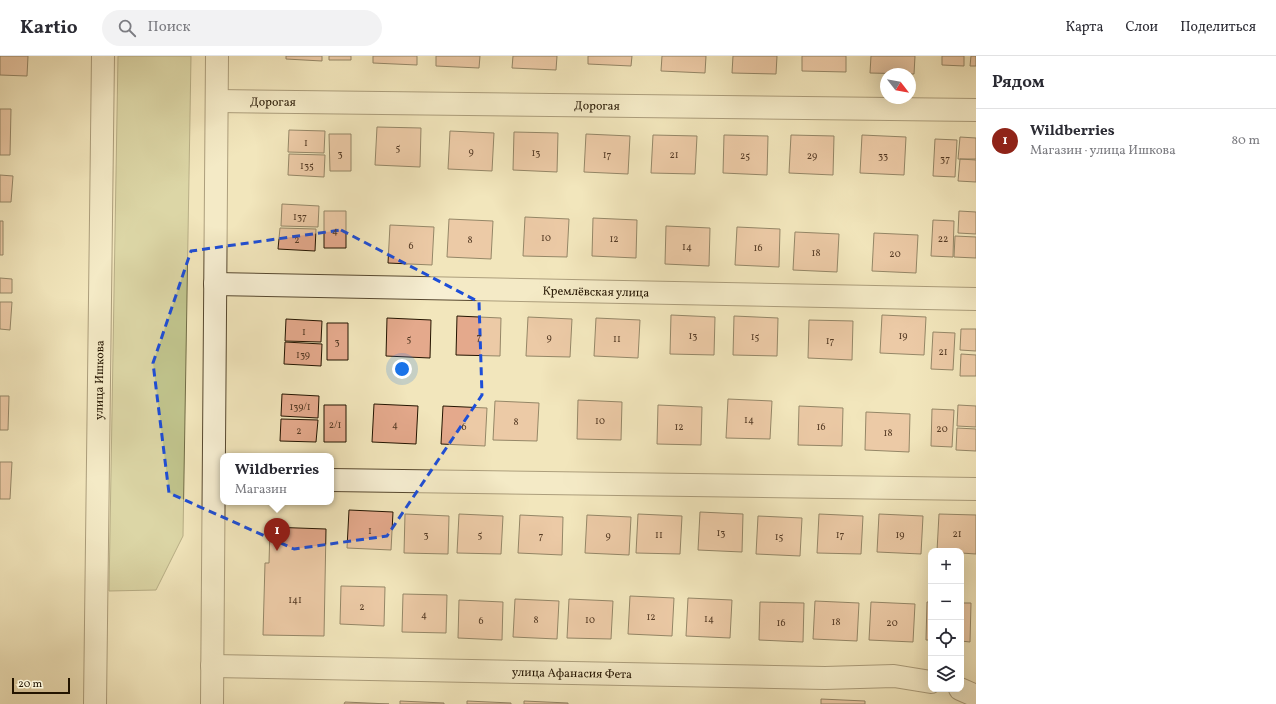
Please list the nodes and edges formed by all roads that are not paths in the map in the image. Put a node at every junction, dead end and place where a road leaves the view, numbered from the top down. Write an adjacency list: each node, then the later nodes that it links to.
1 (103, 56): 14 (street, улица Ишкова)
2 (217, 56): 3 (street)
3 (217, 101): 4 (street, Дорогая); 5 (street)
4 (976, 110)
5 (215, 284): 6 (street, Кремлёвская улица); 7 (street)
6 (976, 299)
7 (218, 478): 10 (street)
8 (334, 480): 9 (street)
9 (976, 488)
10 (212, 666): 11 (street, улица Афанасия Фета); 15 (street)
11 (928, 682)
12 (964, 691): 13 (street)
13 (976, 696)
14 (95, 704)
15 (212, 704)

